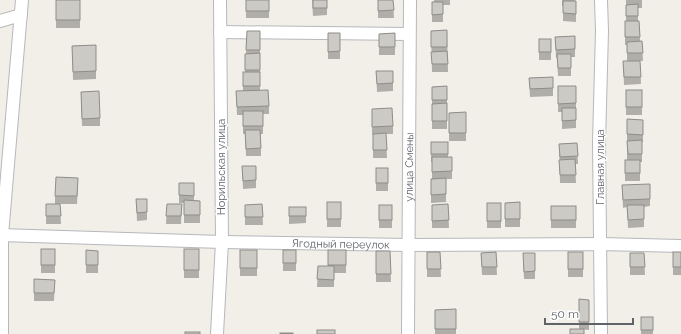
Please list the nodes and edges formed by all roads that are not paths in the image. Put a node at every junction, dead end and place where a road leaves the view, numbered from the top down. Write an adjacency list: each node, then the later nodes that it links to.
1 (22, 0): 5 (street)
2 (220, 0): 7 (street, Норильская улица)
3 (410, 0): 8 (street, улица Смены)
4 (601, 0): 11 (street, Главная улица)
5 (22, 15): 6 (street); 9 (street)
6 (0, 22)
7 (220, 32): 8 (street); 10 (street, Норильская улица)
8 (409, 34): 12 (street, улица Смены)
9 (1, 235): 10 (street, Ягодный переулок); 14 (street)
10 (222, 242): 12 (street, Ягодный переулок); 15 (street, Норильская улица)
11 (601, 244): 12 (street, Ягодный переулок); 13 (street, Ягодный переулок); 17 (street, Главная улица)
12 (409, 245): 16 (street, улица Смены)
13 (681, 246)
14 (2, 334)
15 (217, 334)
16 (408, 334)
17 (601, 334)

